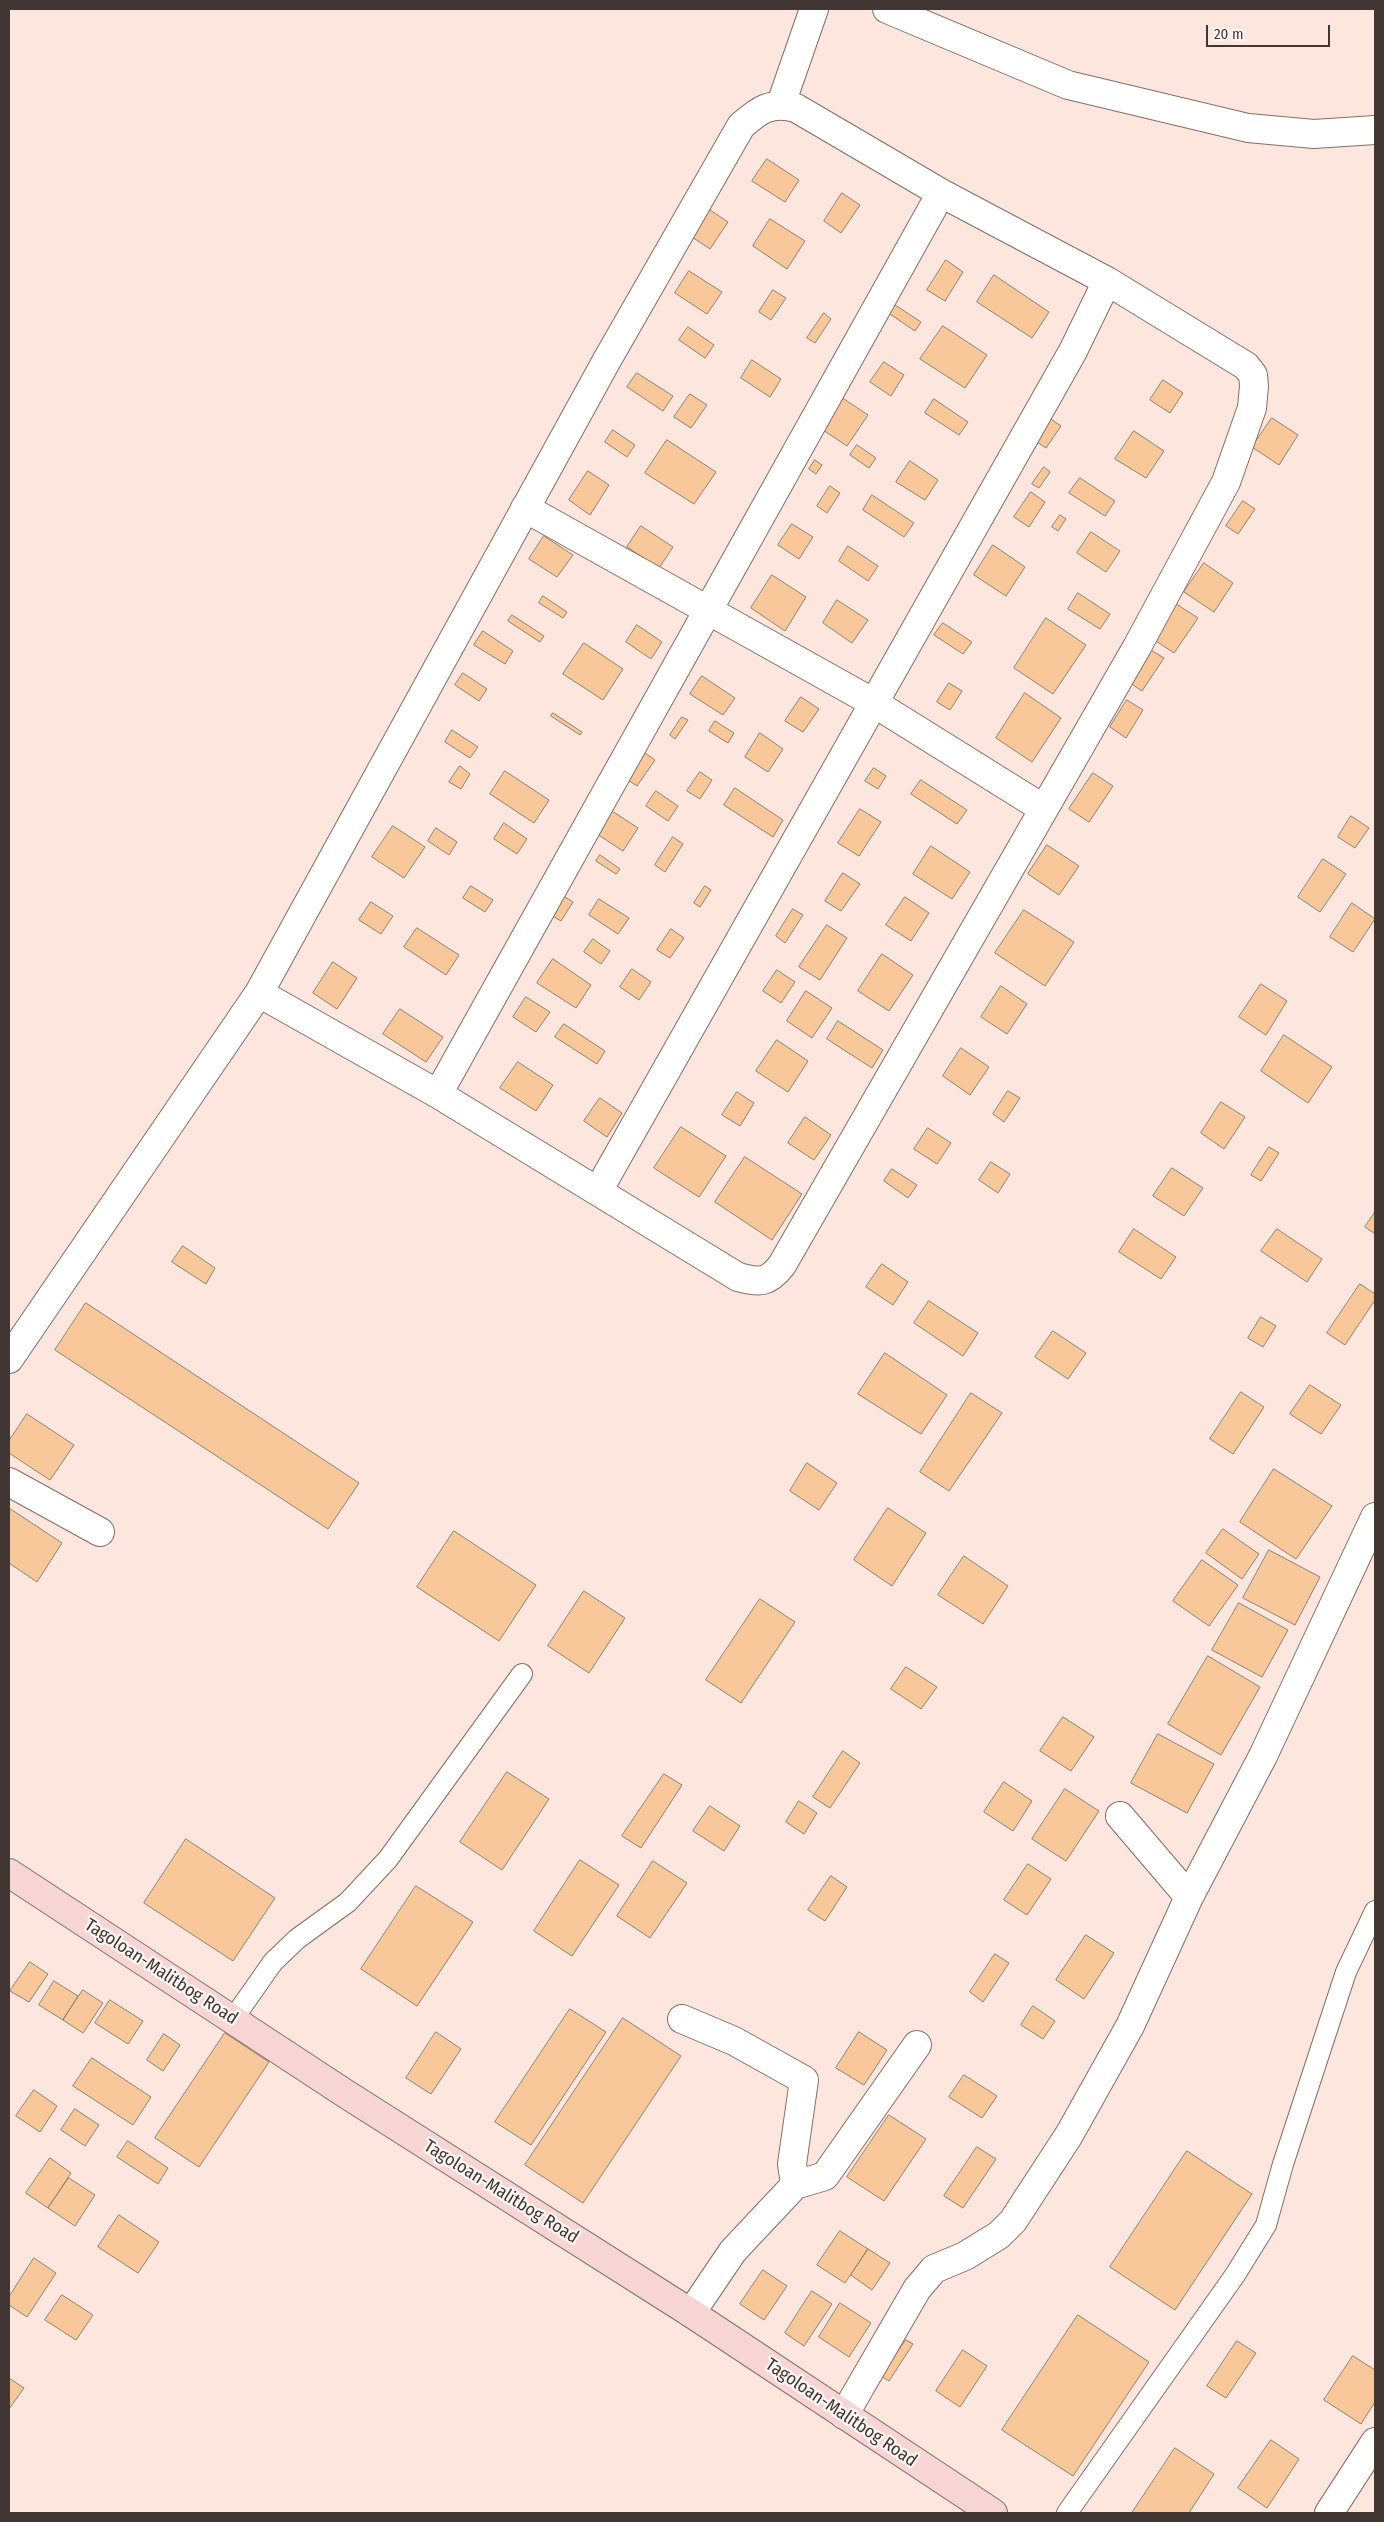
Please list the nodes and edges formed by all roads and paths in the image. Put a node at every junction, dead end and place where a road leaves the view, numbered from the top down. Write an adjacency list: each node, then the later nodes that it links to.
1 (814, 9): 3 (street)
2 (887, 9): 4 (street)
3 (781, 104): 5 (street); 7 (street)
4 (1375, 130)
5 (941, 192): 6 (street); 8 (street)
6 (1107, 281): 9 (street); 10 (street)
7 (525, 508): 8 (street); 11 (street)
8 (709, 610): 9 (street); 12 (street)
9 (874, 703): 10 (street); 13 (street)
10 (1044, 809): 13 (street)
11 (258, 993): 12 (street); 14 (street)
12 (438, 1094): 13 (street)
13 (598, 1191)
14 (9, 1359)
15 (9, 1482): 17 (street)
16 (1375, 1517): 21 (street)
17 (100, 1532)
18 (522, 1674): 23 (lane)
19 (1120, 1816): 21 (street)
20 (9, 1873): 23 (main road, Tagoloan-Malitbog Road)
21 (1189, 1897): 28 (street)
22 (1375, 1911): 31 (lane)
23 (233, 2019): 27 (main road, Tagoloan-Malitbog Road)
24 (682, 2019): 26 (street)
25 (916, 2045): 26 (street)
26 (795, 2185): 27 (street)
27 (691, 2313): 28 (main road, Tagoloan-Malitbog Road)
28 (844, 2416): 30 (main road, Tagoloan-Malitbog Road)
29 (1375, 2442): 32 (street)
30 (993, 2513)
31 (1067, 2513)
32 (1329, 2513)

